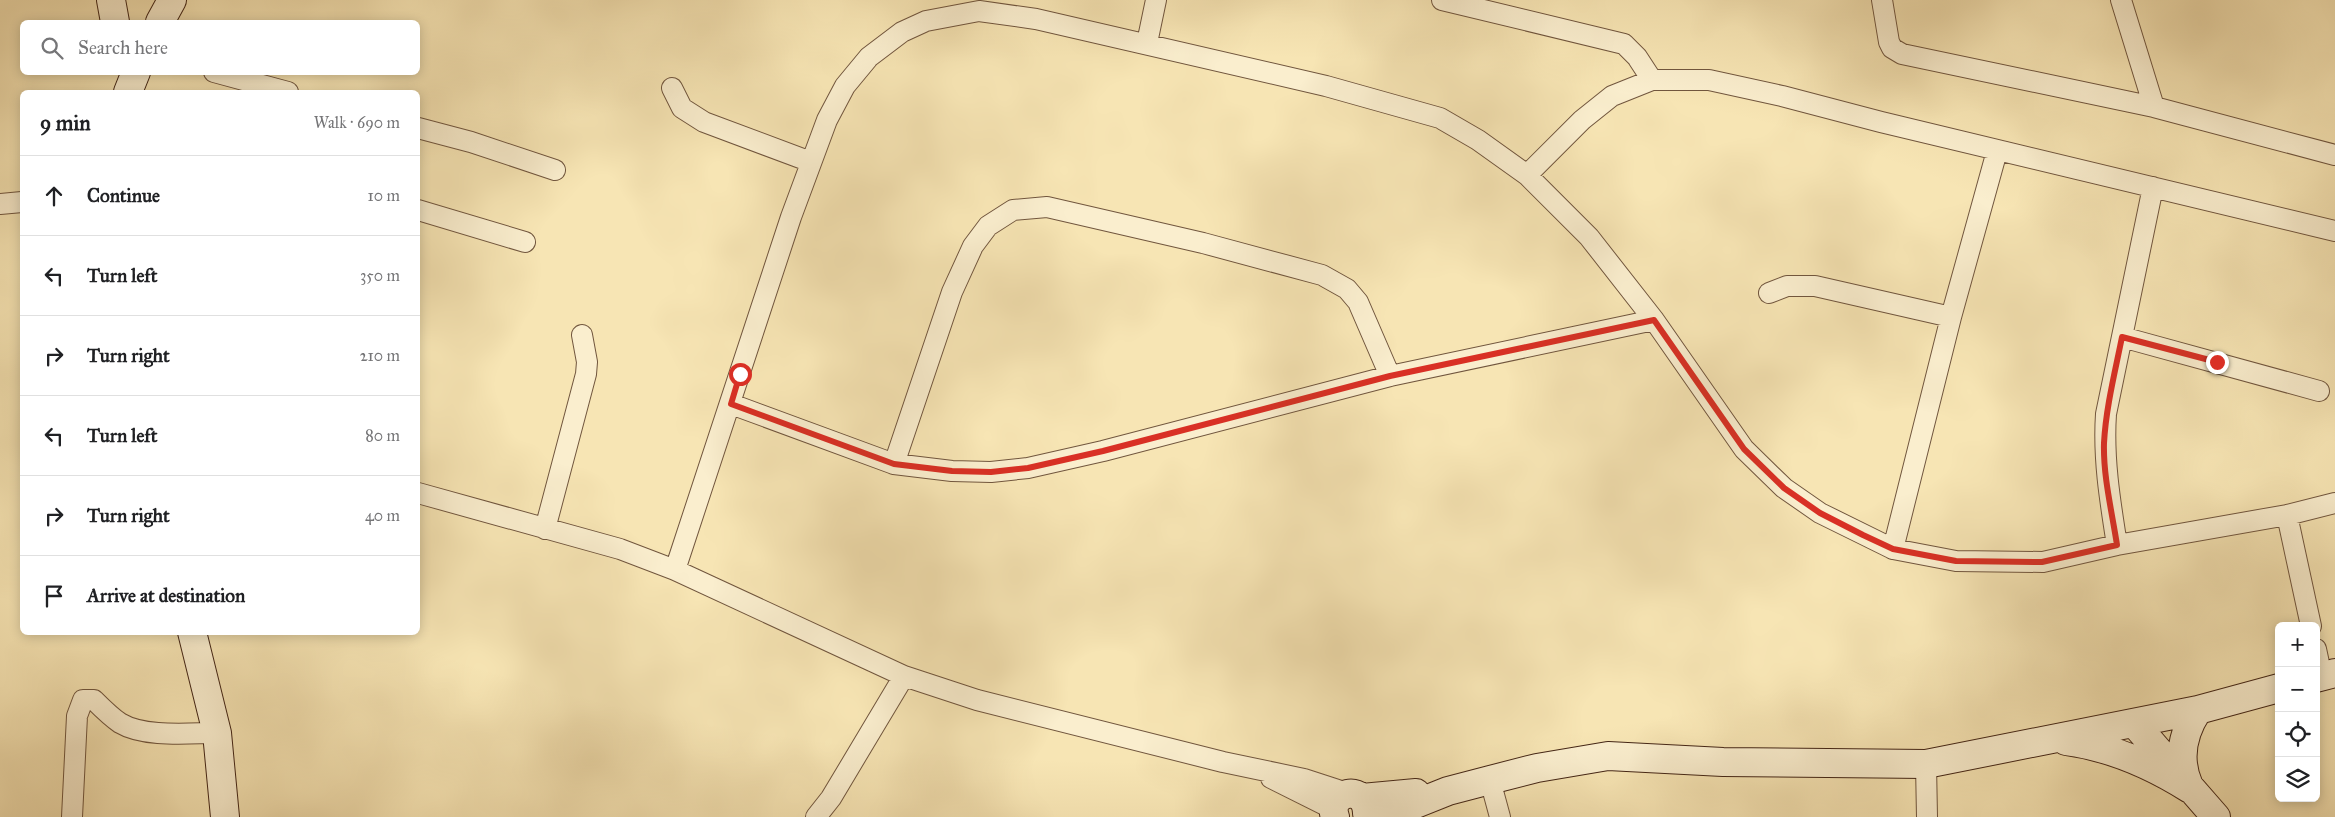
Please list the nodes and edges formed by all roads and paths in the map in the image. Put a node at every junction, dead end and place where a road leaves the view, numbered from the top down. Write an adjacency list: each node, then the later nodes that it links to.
1 (111, 0): 8 (street)
2 (172, 0): 9 (street)
3 (1156, 0): 10 (street)
4 (1442, 0): 14 (street)
5 (1882, 0): 19 (street)
6 (2121, 0): 19 (street)
7 (971, 6): 10 (street); 23 (street)
8 (115, 20)
9 (161, 20)
10 (1147, 43): 25 (street)
11 (123, 75): 16 (street)
12 (134, 75): 17 (street)
13 (225, 75): 18 (street)
14 (1652, 80): 21 (street); 25 (street)
15 (672, 88): 23 (street)
16 (126, 90)
17 (127, 90)
18 (281, 90)
19 (2154, 107): 22 (street)
20 (420, 129): 24 (street)
21 (1997, 151): 26 (street); 33 (street)
22 (2335, 155)
23 (811, 162): 39 (street)
24 (555, 170)
25 (1527, 175): 34 (street)
26 (2153, 186): 30 (street); 36 (street)
27 (20, 202): 28 (street)
28 (0, 204)
29 (420, 211): 31 (street)
30 (2335, 231)
31 (525, 242)
32 (1769, 293): 33 (street)
33 (1951, 317): 46 (street)
34 (1654, 320): 37 (street); 46 (street)
35 (582, 335): 44 (street)
36 (2122, 337): 38 (street); 45 (street)
37 (1390, 376): 40 (street); 40 (street)
38 (2319, 391)
39 (731, 404): 40 (street); 47 (street)
40 (894, 464)
41 (420, 495): 44 (street)
42 (2335, 503): 43 (street)
43 (2287, 515): 45 (street); 48 (street)
44 (546, 529): 47 (street)
45 (2117, 545): 46 (street)
46 (1893, 549)
47 (676, 570): 51 (street)
48 (2310, 622)
49 (193, 635): 56 (street)
50 (2320, 661): 52 (street)
51 (904, 676): 61 (street); 64 (street)
52 (2325, 676)
53 (2275, 689): 54 (street)
54 (2198, 710): 55 (street); 60 (street)
55 (2134, 723): 57 (street); 60 (street)
56 (217, 733): 62 (street); 63 (street)
57 (2050, 739): 58 (street); 60 (street)
58 (1926, 764): 59 (street); 66 (street)
59 (1490, 780): 61 (street); 65 (street)
60 (2190, 789): 67 (street)
61 (1348, 810)
62 (72, 817)
63 (226, 817)
64 (816, 817)
65 (1500, 817)
66 (1927, 817)
67 (2216, 817)

